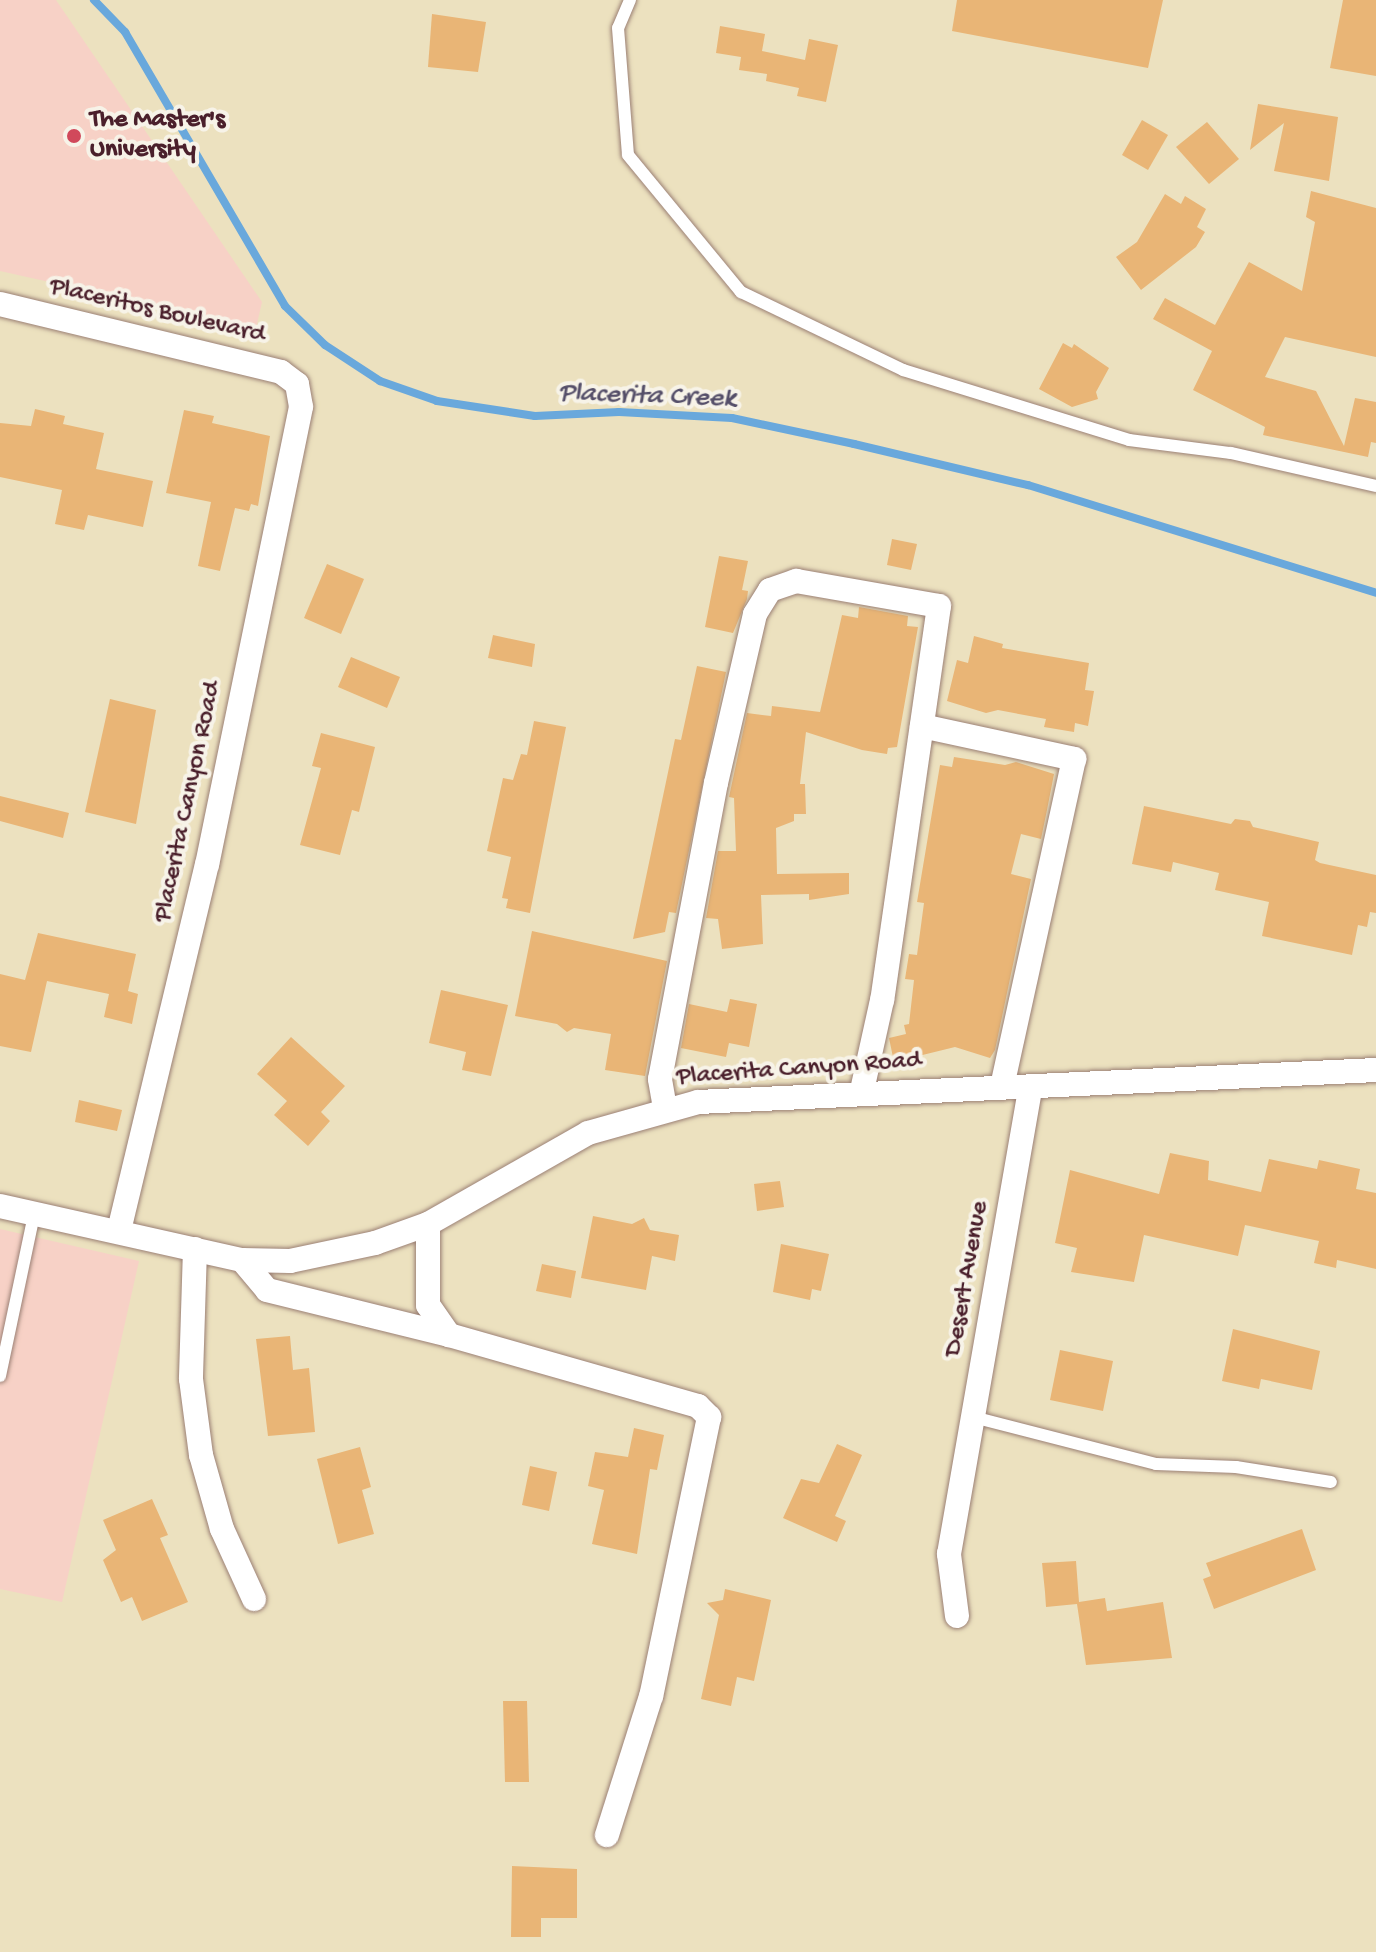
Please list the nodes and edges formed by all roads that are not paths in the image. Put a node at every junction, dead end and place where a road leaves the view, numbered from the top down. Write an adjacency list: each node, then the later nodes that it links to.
1 (630, 0): 4 (lane)
2 (0, 304): 3 (street, Placeritos Boulevard)
3 (297, 384): 14 (street, Placerita Canyon Road)
4 (1376, 486)
5 (922, 726): 7 (street); 9 (street); 10 (street)
6 (1376, 1070): 8 (street, Placerita Canyon Road)
7 (1002, 1087): 8 (street, Placerita Canyon Road); 9 (street, Placerita Canyon Road)
8 (1030, 1088): 19 (street, Desert Avenue)
9 (862, 1090): 10 (street, Placerita Canyon Road)
10 (665, 1108): 13 (street, Placerita Canyon Road)
11 (0, 1206): 12 (street, Placerita Canyon Road)
12 (34, 1214): 14 (street, Placerita Canyon Road); 18 (lane)
13 (428, 1224): 16 (street, Placerita Canyon Road); 17 (street)
14 (119, 1230): 15 (street, Placerita Canyon Road)
15 (195, 1249): 16 (street, Placerita Canyon Road); 21 (street)
16 (242, 1260): 17 (street)
17 (449, 1335): 23 (street)
18 (0, 1376)
19 (973, 1417): 20 (lane); 22 (street, Desert Avenue)
20 (1331, 1482)
21 (254, 1599)
22 (957, 1616)
23 (607, 1835)

